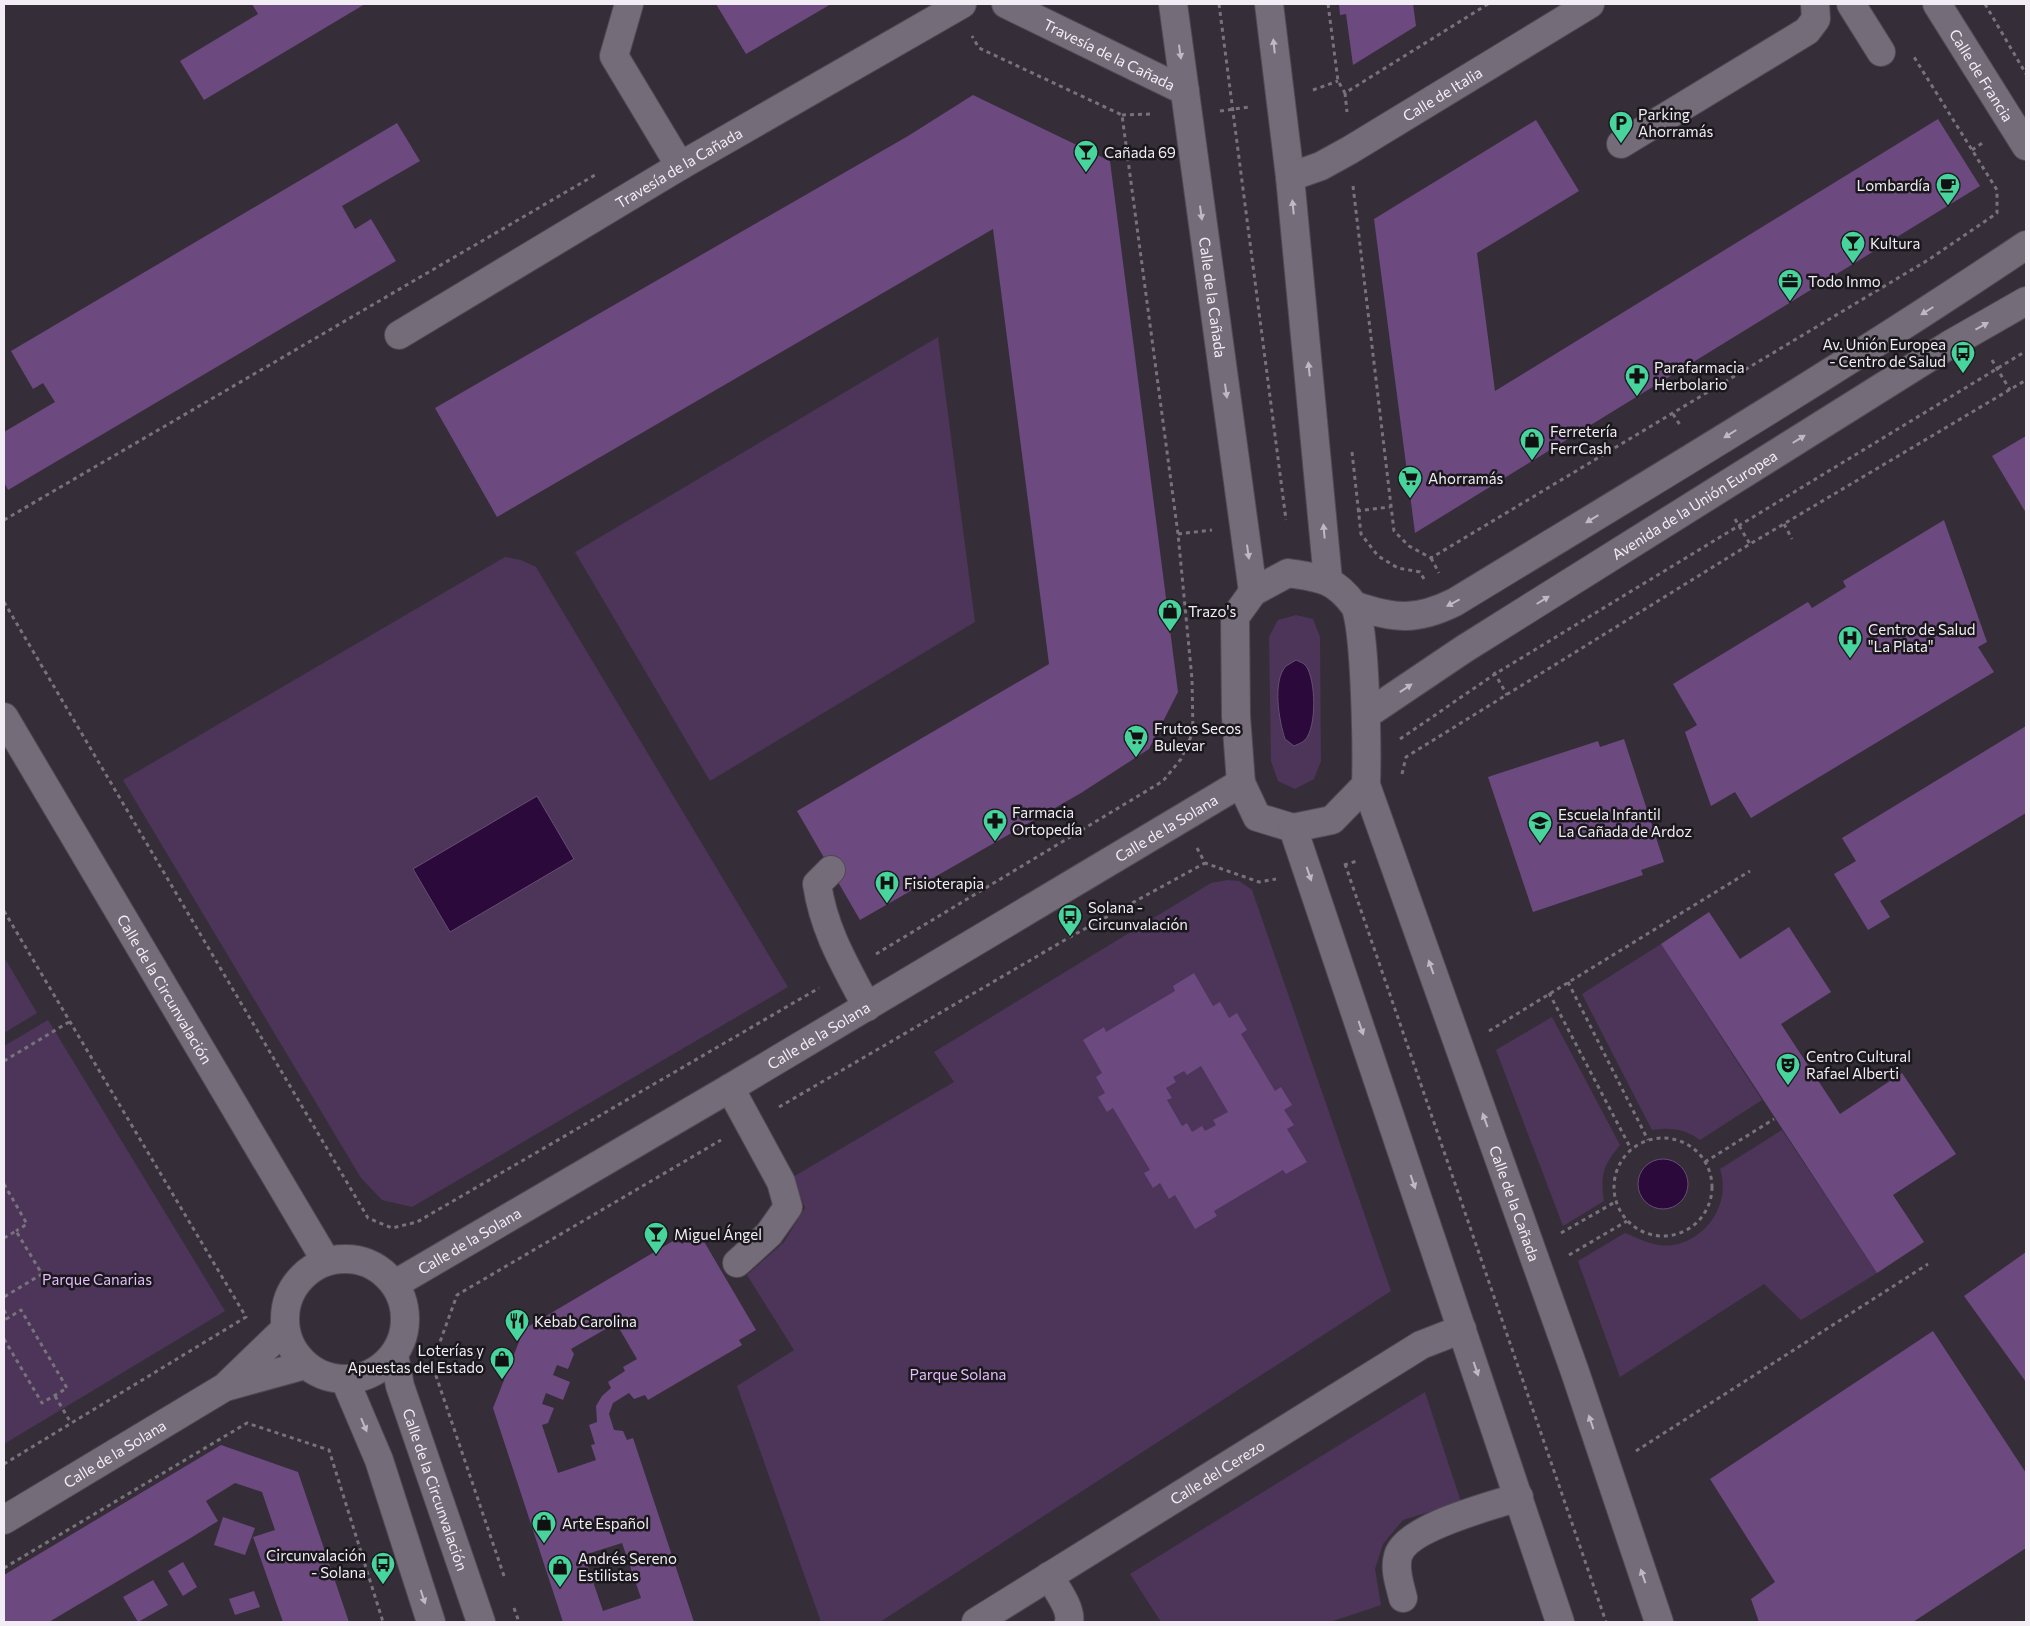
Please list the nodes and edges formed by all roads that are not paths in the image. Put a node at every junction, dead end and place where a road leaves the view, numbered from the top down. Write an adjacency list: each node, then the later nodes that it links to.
1 (629, 4): 14 (street)
2 (1006, 4): 11 (street, Travesía de la Cañada)
3 (1173, 4): 11 (street, Calle de la Cañada, one-way to 11)
4 (1269, 4): 15 (street, one-way to 4)
5 (1590, 4): 15 (street, Calle de Italia)
6 (1815, 4): 12 (street)
7 (1851, 4): 10 (street)
8 (1937, 4): 13 (street, Calle de Francia)
9 (958, 6): 14 (street, Travesía de la Cañada)
10 (1881, 52)
11 (1186, 102): 20 (street, Calle de la Cañada, one-way to 20)
12 (1621, 144)
13 (2026, 146)
14 (680, 166): 18 (street, Travesía de la Cañada)
15 (1290, 177): 19 (street, one-way to 15)
16 (2026, 245): 21 (street, one-way to 21)
17 (2026, 301): 22 (street, Avenida de la Unión Europea, one-way to 17)
18 (399, 335)
19 (1328, 580): 20 (street); 21 (street)
20 (1254, 592): 25 (street)
21 (1356, 606): 22 (street, Calle de la Cañada)
22 (1366, 715): 24 (street, Calle de la Cañada)
23 (4, 717): 30 (street, Calle de la Circunvalación)
24 (1367, 773): 26 (street); 48 (street, Calle de la Cañada, one-way to 24)
25 (1241, 783): 26 (street); 28 (street, Calle de la Solana)
26 (1293, 828): 33 (street, one-way to 33)
27 (831, 870): 28 (street)
28 (867, 1007): 29 (street, Calle de la Solana)
29 (730, 1088): 31 (street); 32 (street, Calle de la Solana)
30 (326, 1261): 32 (street); 34 (street)
31 (737, 1263)
32 (394, 1284): 35 (street)
33 (1462, 1329): 39 (street, one-way to 39); 41 (street, Calle del Cerezo)
34 (284, 1330): 36 (street); 38 (street, Calle de la Solana)
35 (394, 1355): 37 (street); 44 (street, Calle de la Circunvalación)
36 (304, 1365): 37 (street); 38 (street, Calle de la Solana)
37 (345, 1380): 43 (street, one-way to 43)
38 (225, 1387): 40 (street, Calle de la Solana)
39 (1519, 1497): 42 (street); 47 (street)
40 (4, 1520)
41 (1049, 1576): 45 (street, Calle del Cerezo); 46 (street)
42 (1403, 1598)
43 (431, 1622)
44 (481, 1622)
45 (976, 1622)
46 (1069, 1622)
47 (1560, 1622)
48 (1659, 1622)

